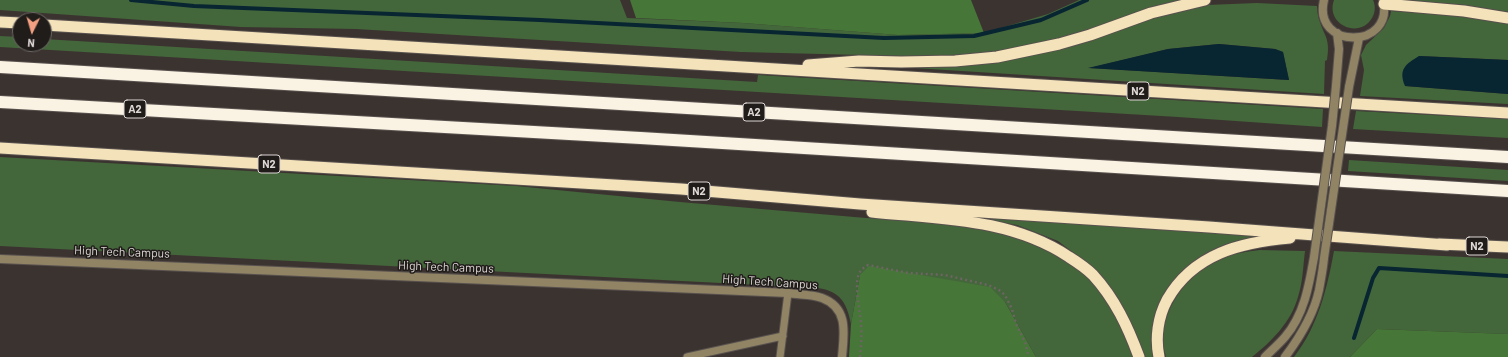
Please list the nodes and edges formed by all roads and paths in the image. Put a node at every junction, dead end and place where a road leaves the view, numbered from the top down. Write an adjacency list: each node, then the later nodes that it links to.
1 (1205, 0): 11 (highway, N2)
2 (1324, 0): 8 (street)
3 (1384, 2): 4 (highway); 9 (street)
4 (1508, 18)
5 (0, 22): 6 (highway)
6 (12, 23)
7 (52, 25): 11 (highway, N2)
8 (1336, 33): 9 (street); 31 (street, bridge)
9 (1359, 38): 32 (street, bridge)
10 (0, 67): 15 (highway, A2)
11 (767, 68): 13 (highway, N2)
12 (0, 102): 16 (highway, A2)
13 (1508, 113)
14 (0, 148): 17 (highway, N2)
15 (1508, 157)
16 (1508, 191)
17 (860, 204): 18 (highway, N2); 29 (highway, N2)
18 (1447, 245): 19 (highway, N2); 30 (highway, N2)
19 (1508, 247)
20 (0, 259): 21 (street, High Tech Campus)
21 (788, 293): 22 (lane); 26 (street, High Tech Campus)
22 (783, 336): 23 (lane); 25 (lane)
23 (711, 354): 24 (lane)
24 (687, 357)
25 (780, 357)
26 (842, 357)
27 (860, 357): 28 (path)
28 (1029, 357)
29 (1139, 357)
30 (1159, 357)
31 (1265, 357)
32 (1285, 357)

